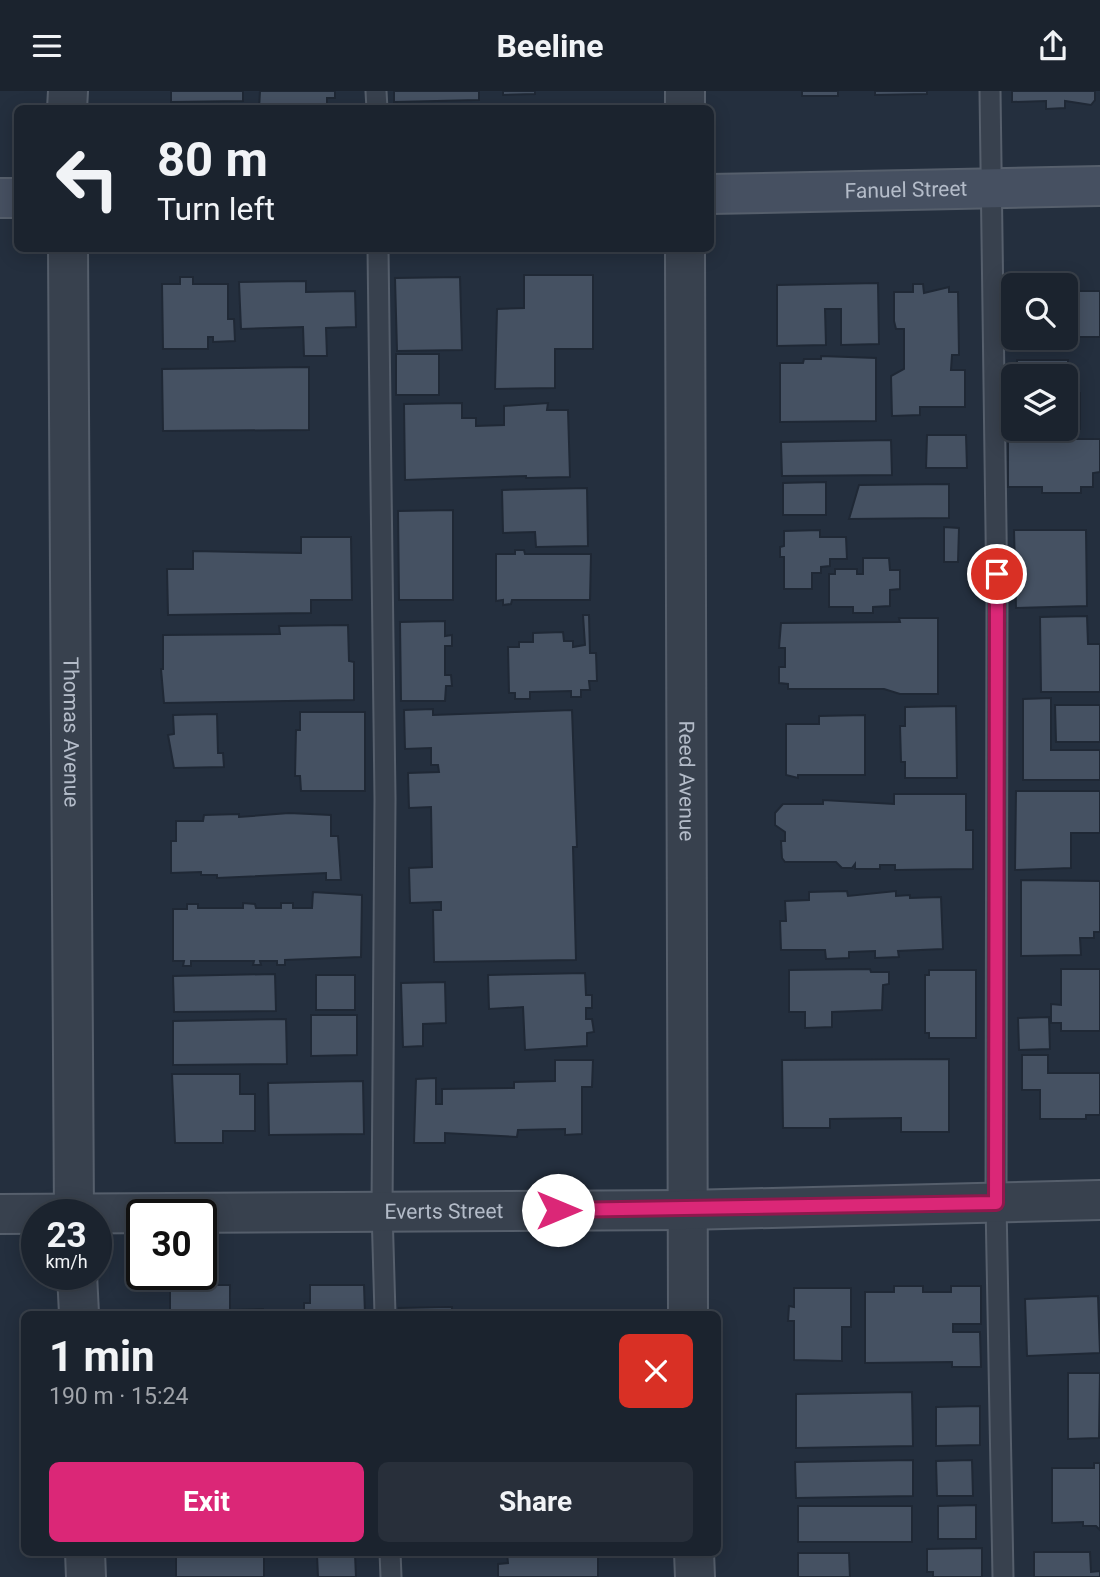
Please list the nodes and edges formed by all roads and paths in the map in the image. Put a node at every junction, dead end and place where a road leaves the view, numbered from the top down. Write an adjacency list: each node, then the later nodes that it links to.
1 (990, 91): 3 (lane)
2 (1100, 186): 3 (street, Fanuel Street)
3 (990, 187): 4 (street, Fanuel Street); 10 (lane)
4 (714, 194)
5 (68, 252): 8 (street, Thomas Avenue)
6 (378, 252): 11 (lane)
7 (685, 252): 12 (street, Reed Avenue)
8 (74, 1199)
9 (1100, 1200): 10 (street, Everts Street)
10 (996, 1203): 12 (street, Everts Street); 26 (lane)
11 (382, 1210): 12 (street, Everts Street); 15 (street, Everts Street); 18 (lane)
12 (686, 1210): 19 (street, Reed Avenue)
13 (0, 1214): 14 (street, Everts Street)
14 (21, 1214)
15 (112, 1214)
16 (78, 1290): 17 (street)
17 (79, 1311)
18 (385, 1311)
19 (688, 1311)
20 (85, 1556): 23 (street)
21 (390, 1556): 24 (lane)
22 (694, 1556): 25 (street)
23 (86, 1577)
24 (391, 1577)
25 (695, 1577)
26 (1003, 1577)

